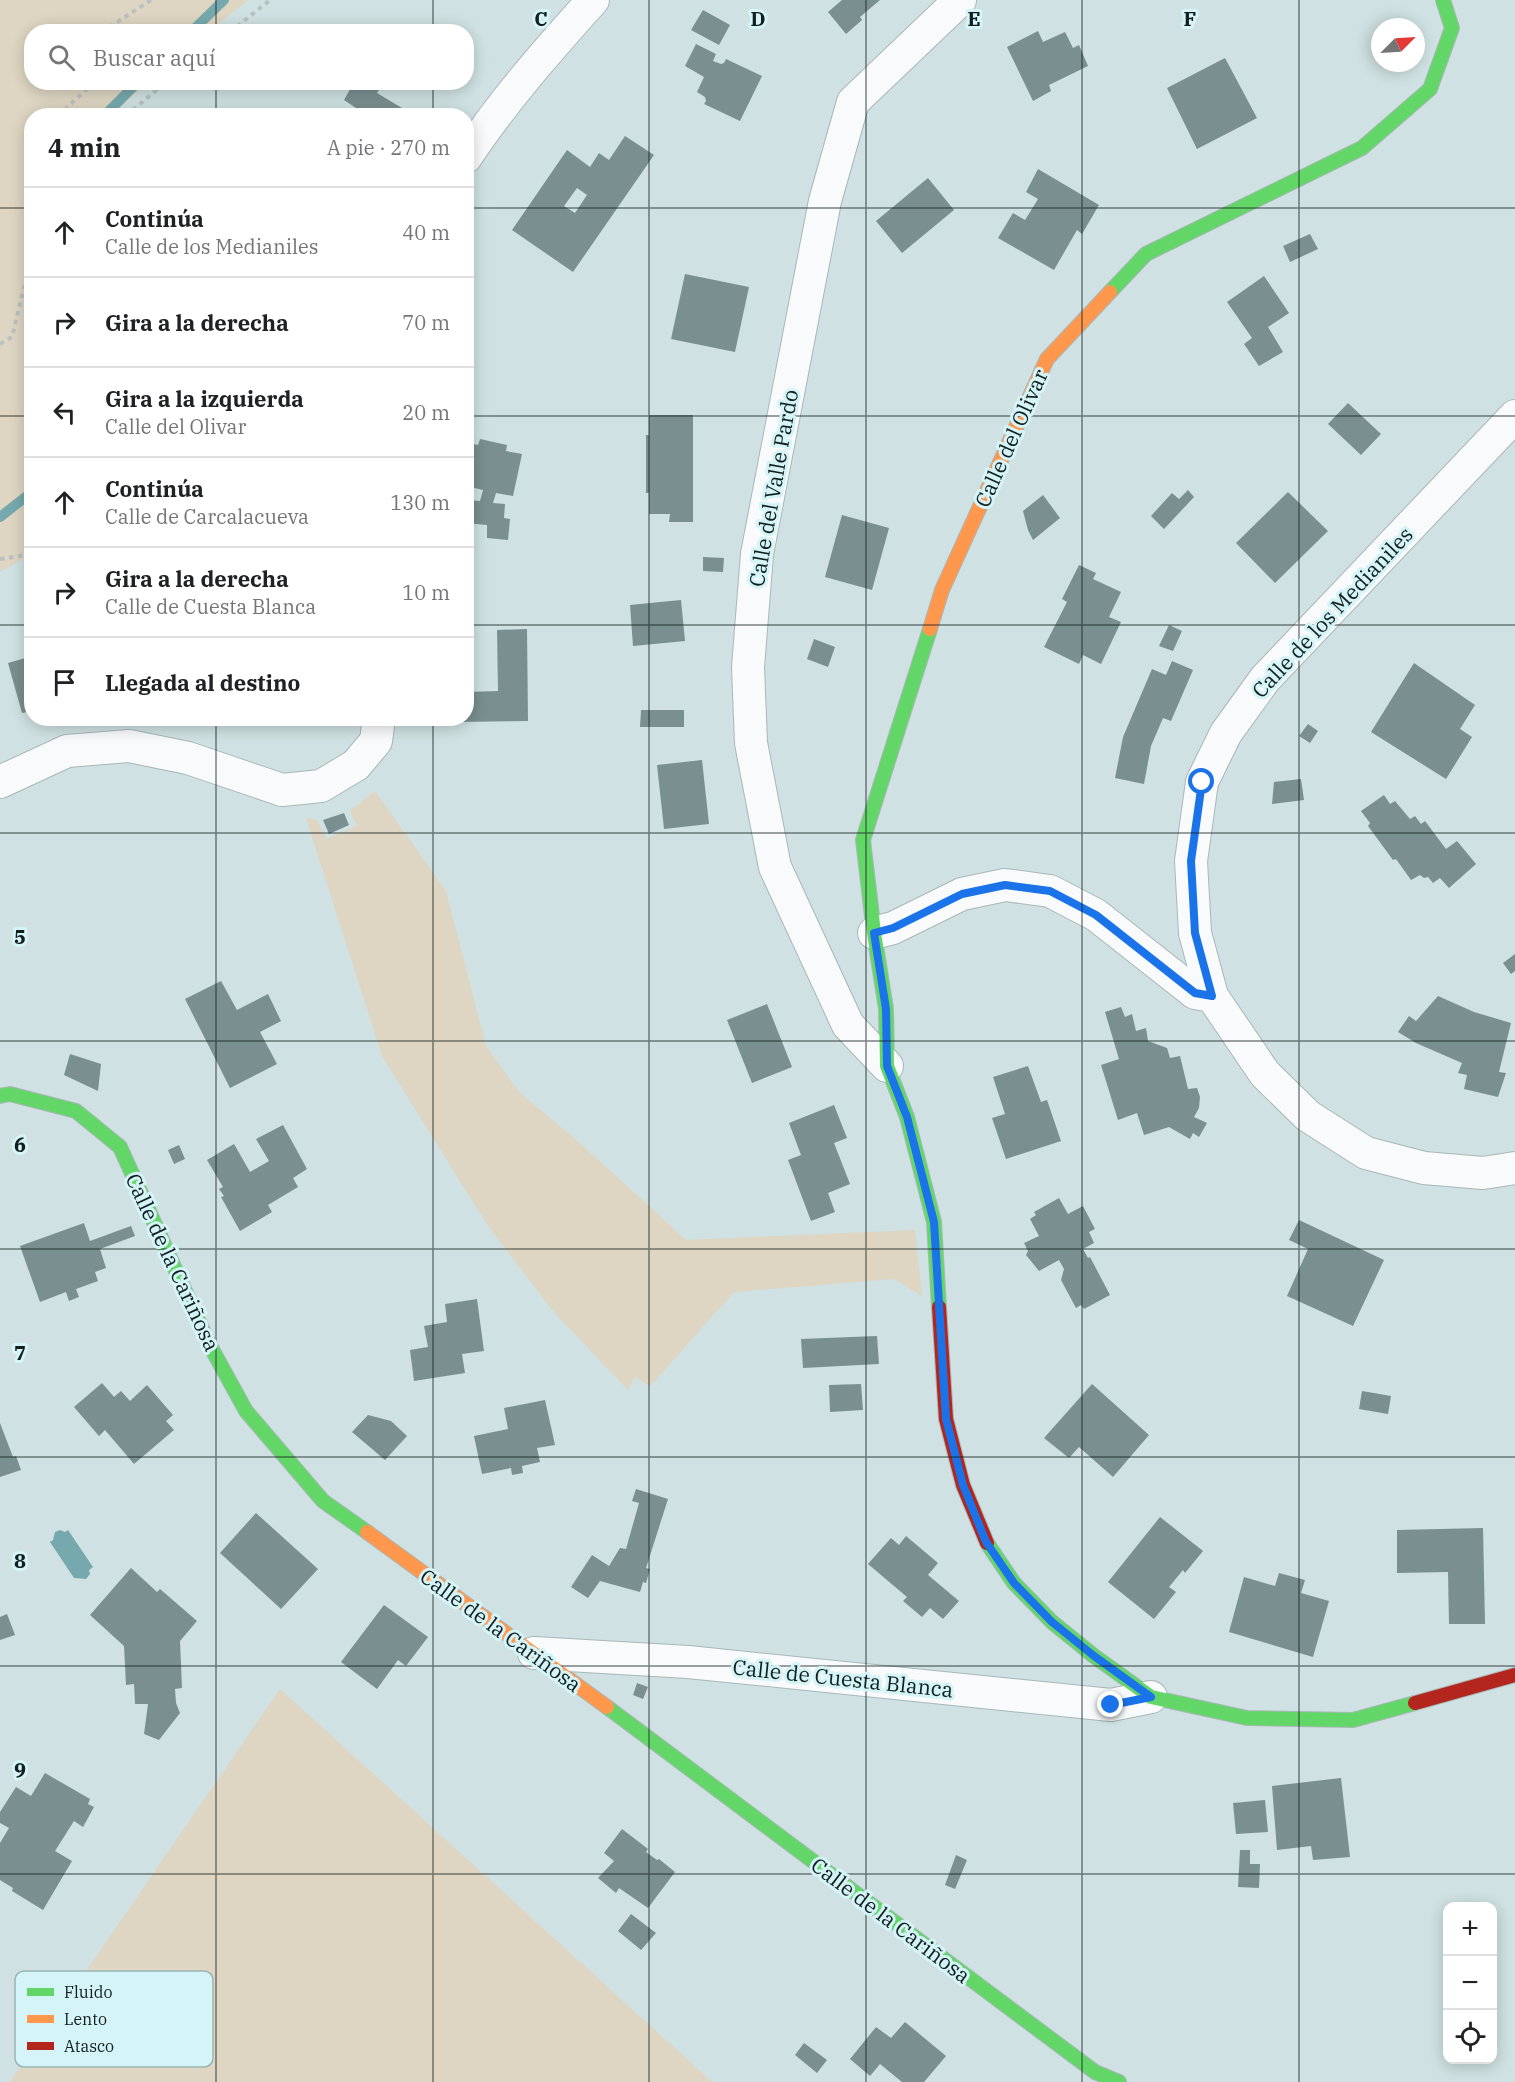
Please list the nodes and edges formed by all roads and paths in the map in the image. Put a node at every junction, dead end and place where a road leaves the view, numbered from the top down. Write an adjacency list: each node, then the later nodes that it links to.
1 (151, 0): 6 (path)
2 (270, 0): 7 (path)
3 (593, 0): 12 (street)
4 (960, 0): 22 (street, Calle del Valle Pardo)
5 (1443, 0): 20 (street, Calle del Olivar)
6 (114, 24)
7 (240, 24)
8 (86, 90): 10 (path)
9 (157, 90): 11 (path)
10 (67, 108)
11 (135, 108)
12 (474, 145)
13 (24, 288): 14 (path)
14 (0, 344)
15 (1515, 416): 21 (street, Calle de los Medianiles)
16 (24, 555): 17 (path)
17 (0, 559)
18 (377, 726): 19 (street)
19 (0, 782)
20 (874, 933): 21 (street); 22 (street, Calle del Olivar)
21 (1212, 996): 24 (street, Calle de los Medianiles)
22 (887, 1066): 27 (street)
23 (0, 1096): 25 (street, Calle de la Cariñosa)
24 (1515, 1168)
25 (534, 1653): 27 (street, Calle de Cuesta Blanca); 28 (street, Calle de la Cariñosa)
26 (1515, 1675): 27 (street)
27 (1151, 1697)
28 (1119, 2082)

